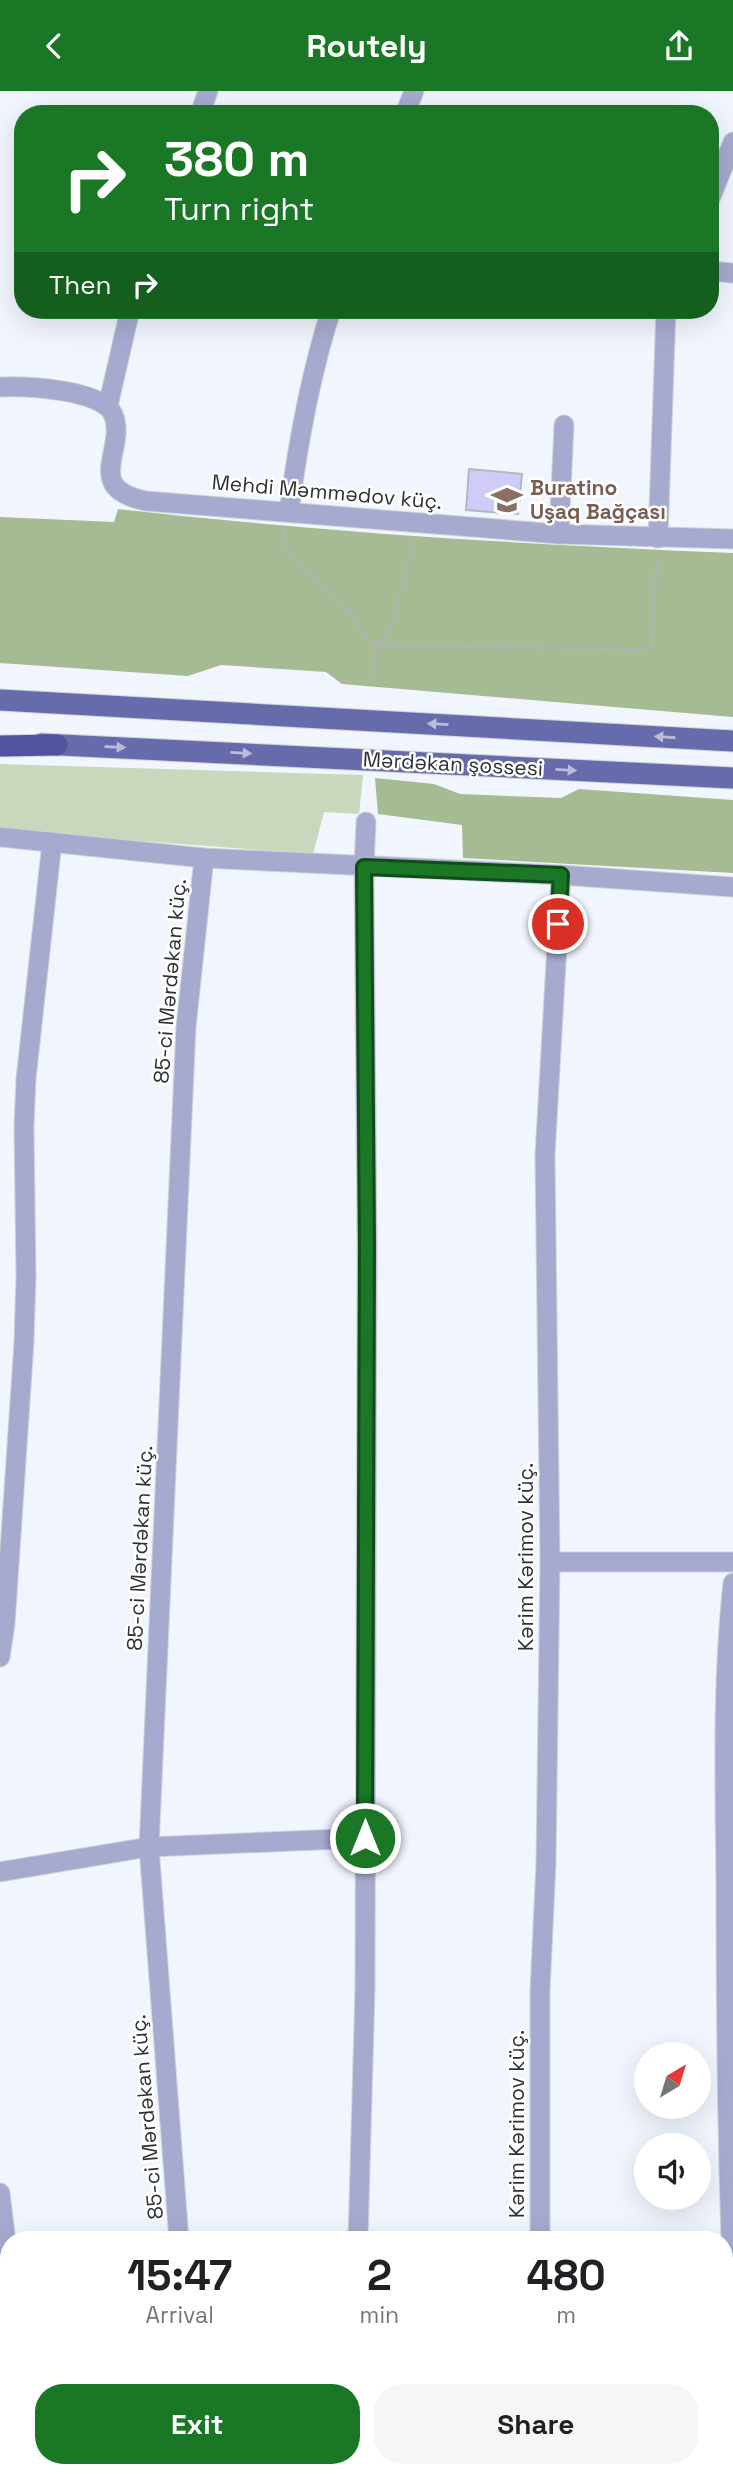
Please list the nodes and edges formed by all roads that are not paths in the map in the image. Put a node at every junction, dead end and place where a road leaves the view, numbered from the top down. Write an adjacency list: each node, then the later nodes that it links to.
1 (733, 142): 2 (street)
2 (719, 177)
3 (128, 319): 7 (street)
4 (328, 319): 9 (street)
5 (666, 319): 11 (street)
6 (0, 387): 7 (street)
7 (107, 406): 9 (street, Mehdi Məmmədov küç.)
8 (564, 425): 10 (street)
9 (289, 512): 10 (street, Mehdi Məmmədov küç.)
10 (559, 534): 11 (street, Mehdi Məmmədov küç.)
11 (658, 538): 12 (street, Mehdi Məmmədov küç.)
12 (733, 539)
13 (0, 698): 14 (main road, Mərdəkan şossesi, one-way to 13)
14 (733, 741)
15 (0, 744): 16 (highway)
16 (57, 745): 17 (main road, Mərdəkan şossesi, one-way to 17)
17 (733, 778)
18 (366, 822): 22 (street)
19 (0, 837): 20 (street)
20 (51, 842): 21 (street); 28 (street)
21 (204, 858): 22 (street); 30 (street, 85-ci Mərdəkan küç.)
22 (364, 867): 23 (street); 29 (street)
23 (561, 875): 24 (street); 25 (street, Kərim Kərimov küç.)
24 (733, 887)
25 (550, 1562): 26 (street); 36 (street, Kərim Kərimov küç.)
26 (733, 1562)
27 (733, 1583): 37 (street)
28 (0, 1657)
29 (365, 1838): 30 (street); 35 (street)
30 (149, 1847): 31 (street); 34 (street, 85-ci Mərdəkan küç.)
31 (0, 1872)
32 (0, 2193): 33 (street)
33 (5, 2231)
34 (178, 2231)
35 (358, 2231)
36 (540, 2231)
37 (731, 2231)

